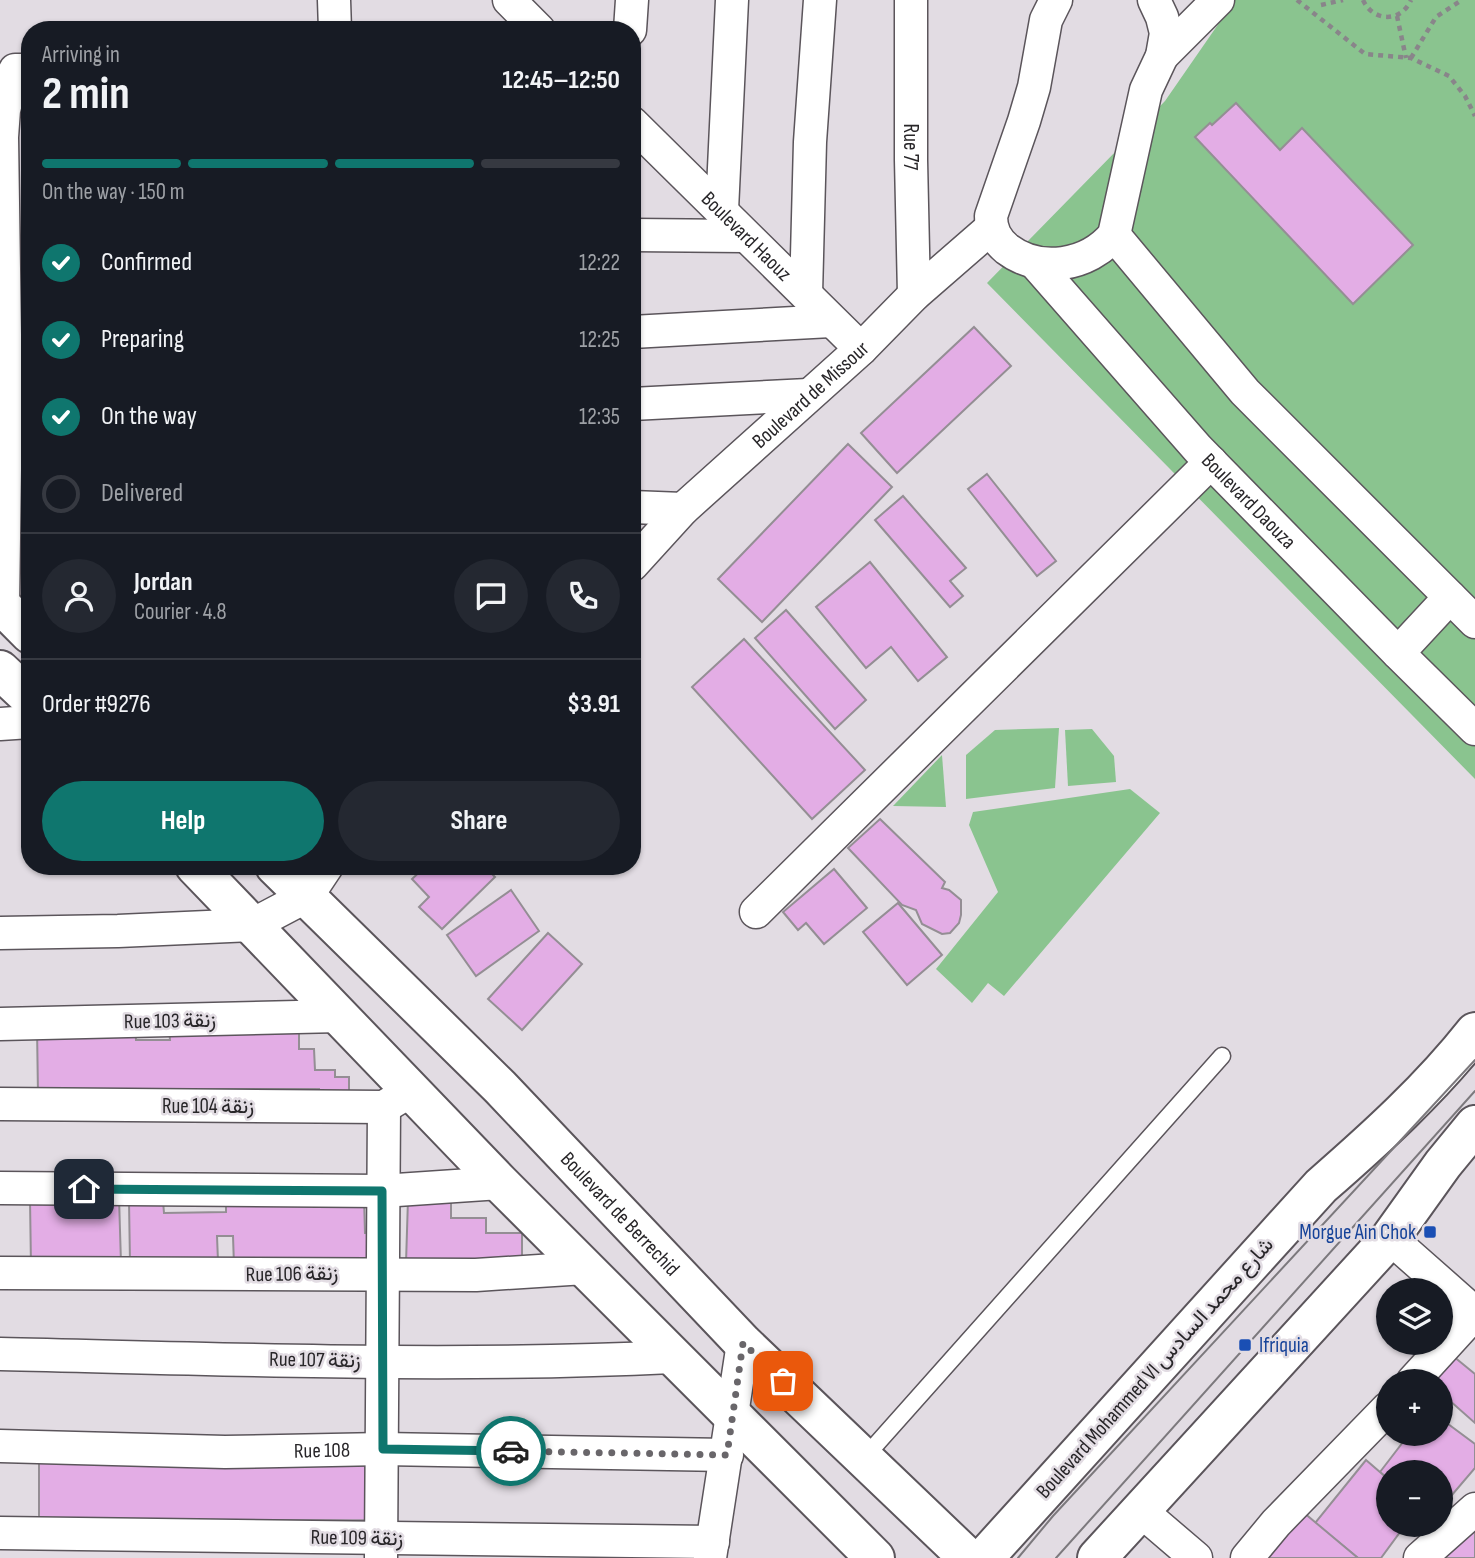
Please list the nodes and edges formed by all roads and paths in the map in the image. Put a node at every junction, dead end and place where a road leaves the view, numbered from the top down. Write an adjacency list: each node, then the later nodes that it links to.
1 (334, 0): 19 (street)
2 (509, 0): 20 (street)
3 (544, 0): 21 (street)
4 (632, 0): 22 (street)
5 (732, 0): 28 (street)
6 (820, 0): 34 (street)
7 (911, 0): 35 (street, Rue 77)
8 (1056, 0): 29 (street)
9 (1154, 0): 23 (street)
10 (1219, 0): 23 (street)
11 (1297, 0): 17 (path)
12 (1343, 0): 16 (path)
13 (1363, 0): 18 (path)
14 (1411, 0): 18 (path)
15 (1462, 0): 24 (path)
16 (1322, 2): 17 (path)
17 (1316, 15): 24 (path)
18 (1397, 16): 24 (path)
19 (335, 21)
20 (531, 21)
21 (542, 21)
22 (631, 21)
23 (1163, 56): 31 (street)
24 (1408, 58): 26 (path)
25 (19, 69): 40 (street)
26 (1475, 116)
27 (641, 140): 28 (street, Boulevard Haouz)
28 (722, 211): 32 (street, Boulevard Haouz)
29 (991, 228): 33 (street); 35 (street, Boulevard de Missour)
30 (641, 234): 32 (street)
31 (1114, 235): 33 (street); 46 (street)
32 (744, 236): 34 (street, Boulevard Haouz)
33 (1035, 263): 42 (street, Boulevard Daouza)
34 (806, 294): 36 (street, Boulevard Haouz)
35 (915, 295): 38 (street, Boulevard de Missour)
36 (831, 321): 37 (street); 38 (street, Boulevard Haouz)
37 (641, 332)
38 (861, 349): 39 (street, Boulevard de Missour)
39 (808, 395): 41 (street); 44 (street, Boulevard de Missour)
40 (12, 400): 47 (street)
41 (641, 404)
42 (1210, 461): 49 (street, Boulevard Daouza); 58 (street)
43 (641, 507): 44 (street)
44 (684, 509): 45 (street, Boulevard de Missour)
45 (641, 555)
46 (1450, 597): 48 (street); 49 (street)
47 (11, 615)
48 (1475, 622)
49 (1398, 653): 54 (street, Boulevard Daouza)
50 (0, 670): 51 (street)
51 (21, 690)
52 (21, 723): 53 (street)
53 (0, 724)
54 (1475, 729)
55 (204, 875): 59 (street)
56 (300, 875): 57 (street, Boulevard de Berrechid)
57 (317, 881): 59 (street); 77 (street, Boulevard de Berrechid)
58 (756, 912)
59 (252, 925): 60 (street); 61 (street)
60 (0, 933)
61 (340, 1016): 62 (street, Rue 103 زنقة); 65 (street)
62 (0, 1024)
63 (1475, 1031): 96 (street, Boulevard Mohammed VI شارع محمد السادس)
64 (1222, 1056): 88 (lane)
65 (397, 1099): 66 (street, Rue 104 زنقة); 68 (street); 70 (street)
66 (0, 1104)
67 (1475, 1125): 71 (street)
68 (500, 1183): 70 (street); 72 (street)
69 (0, 1188): 70 (street)
70 (382, 1191): 74 (street)
71 (1390, 1238): 75 (street); 90 (street)
72 (584, 1268): 74 (street, Rue 106 زنقة); 79 (street)
73 (0, 1273): 74 (street, Rue 106 زنقة)
74 (383, 1273): 81 (street)
75 (1475, 1313): 82 (street)
76 (0, 1335): 78 (street)
77 (743, 1343): 83 (street); 88 (street, Boulevard de Berrechid)
78 (0, 1354): 80 (street); 81 (street, Rue 107 زنقة)
79 (672, 1357): 81 (street, Rue 107 زنقة); 83 (street)
80 (0, 1361)
81 (381, 1361): 86 (street)
82 (1424, 1369)
83 (733, 1418): 87 (street); 94 (street)
84 (1376, 1420): 99 (street)
85 (0, 1446): 86 (street, Rue 108)
86 (383, 1449): 87 (street, Rue 108); 92 (street)
87 (727, 1455): 93 (street)
88 (864, 1458): 95 (street, Boulevard de Berrechid)
89 (1475, 1509): 100 (street)
90 (1141, 1511): 97 (street); 98 (street)
91 (0, 1533): 92 (street, Rue 109 زنقة)
92 (381, 1548): 93 (street, Rue 109 زنقة)
93 (712, 1550)
94 (875, 1558)
95 (968, 1558)
96 (984, 1558)
97 (1097, 1558)
98 (1196, 1558)
99 (1247, 1558)
100 (1420, 1558)

